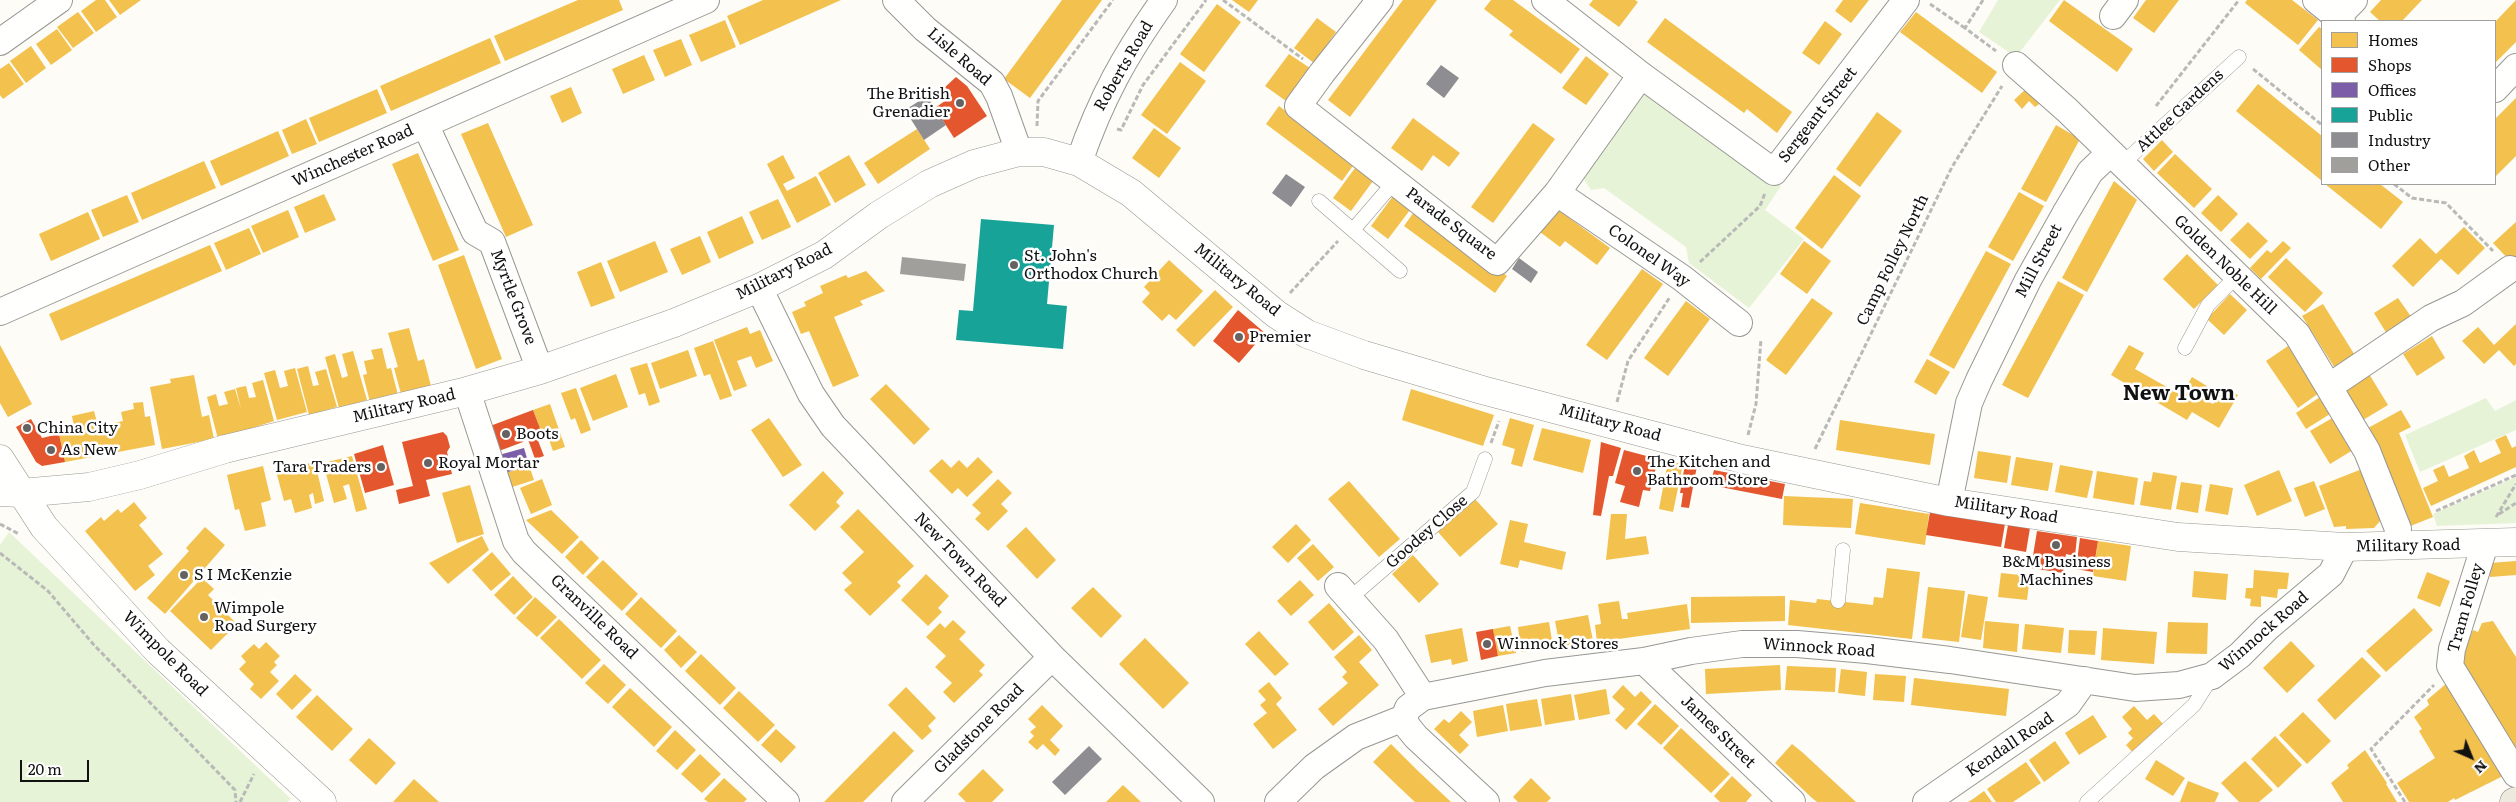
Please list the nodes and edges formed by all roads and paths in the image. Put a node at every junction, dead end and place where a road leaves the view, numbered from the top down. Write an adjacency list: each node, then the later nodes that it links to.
1 (58, 0): 18 (street)
2 (706, 0): 15 (street, Winchester Road)
3 (896, 0): 29 (street, Lisle Road)
4 (1113, 0): 29 (path)
5 (1164, 0): 26 (street, Roberts Road)
6 (1206, 0): 26 (path)
7 (1223, 0): 22 (path)
8 (1380, 0): 22 (street, Parade Square)
9 (1906, 0): 23 (street, Sergeant Street)
10 (1924, 0): 17 (path)
11 (1984, 0): 17 (path)
12 (2239, 0): 25 (path)
13 (2316, 0): 16 (street)
14 (1551, 2): 23 (street)
15 (658, 9): 27 (street, Winchester Road)
16 (2344, 13)
17 (1965, 28): 20 (path)
18 (0, 42)
19 (2239, 57): 28 (path); 30 (lane, Attlee Gardens)
20 (2016, 66): 30 (street); 53 (path, Camp Folley North)
21 (2516, 68): 24 (street)
22 (1322, 73): 32 (street, Parade Square)
23 (1641, 75): 34 (street, Parade Square)
24 (2496, 87)
25 (2152, 110)
26 (1093, 122): 31 (street, Roberts Road)
27 (425, 124): 42 (street, Winchester Road); 46 (street, Myrtle Grove)
28 (2321, 124)
29 (1028, 152): 31 (street, Military Road); 40 (street, Military Road)
30 (2116, 159): 39 (street, Golden Noble Hill); 57 (street, Mill Street)
31 (1080, 162): 41 (street, Military Road)
32 (1395, 182): 34 (street, Parade Square); 36 (lane)
33 (2395, 185): 37 (path)
34 (1557, 193): 43 (street, Colonel Way)
35 (1319, 201): 36 (lane)
36 (1352, 229): 38 (lane); 41 (path)
37 (2510, 269): 47 (street)
38 (1400, 271)
39 (2237, 276): 45 (lane); 47 (street, Golden Noble Hill)
40 (759, 288): 46 (street, Military Road); 69 (street, New Town Road)
41 (1273, 311): 49 (street, Military Road)
42 (0, 312)
43 (1739, 322)
44 (1761, 339): 52 (path)
45 (2185, 348)
46 (540, 370): 48 (street, Military Road)
47 (2330, 386): 63 (street, Golden Noble Hill)
48 (467, 391): 56 (street, Military Road); 80 (street, Granville Road)
49 (1508, 397): 51 (path); 52 (street, Military Road)
50 (0, 459): 56 (street, Wimpole Road)
51 (1485, 459): 67 (lane, Goodey Close)
52 (1742, 459): 53 (street, Military Road)
53 (1804, 472): 57 (street, Military Road)
54 (2516, 475): 59 (path)
55 (2516, 484): 60 (path)
56 (11, 493): 76 (street, Wimpole Road)
57 (1949, 502): 64 (street, Military Road)
58 (2516, 503): 60 (path)
59 (2436, 511)
60 (2497, 516): 61 (path)
61 (2490, 532): 62 (street, Military Road); 63 (street, Military Road); 71 (street, Tram Folley)
62 (2516, 542)
63 (2396, 546): 64 (street, Military Road)
64 (2345, 547): 72 (street, Winnock Road)
65 (1843, 550): 68 (lane)
66 (0, 553): 78 (path)
67 (1344, 593): 74 (street, Goodey Close)
68 (1838, 601)
69 (1052, 657): 81 (street, Gladstone Road); 82 (street, New Town Road)
70 (1644, 662): 73 (street, Winnock Road); 74 (street, Winnock Road); 85 (street, James Street)
71 (2450, 666): 77 (street, Tram Folley); 88 (path)
72 (2212, 676): 73 (street, Winnock Road); 87 (lane)
73 (2085, 680): 86 (street, Kendall Road)
74 (1423, 696): 75 (street)
75 (1404, 718): 83 (street); 84 (street)
76 (270, 756): 78 (path); 79 (street, Wimpole Road)
77 (2516, 774)
78 (238, 802)
79 (322, 802)
80 (786, 802)
81 (906, 802)
82 (1200, 802)
83 (1278, 802)
84 (1486, 802)
85 (1792, 802)
86 (1926, 802)
87 (2086, 802)
88 (2405, 802)

